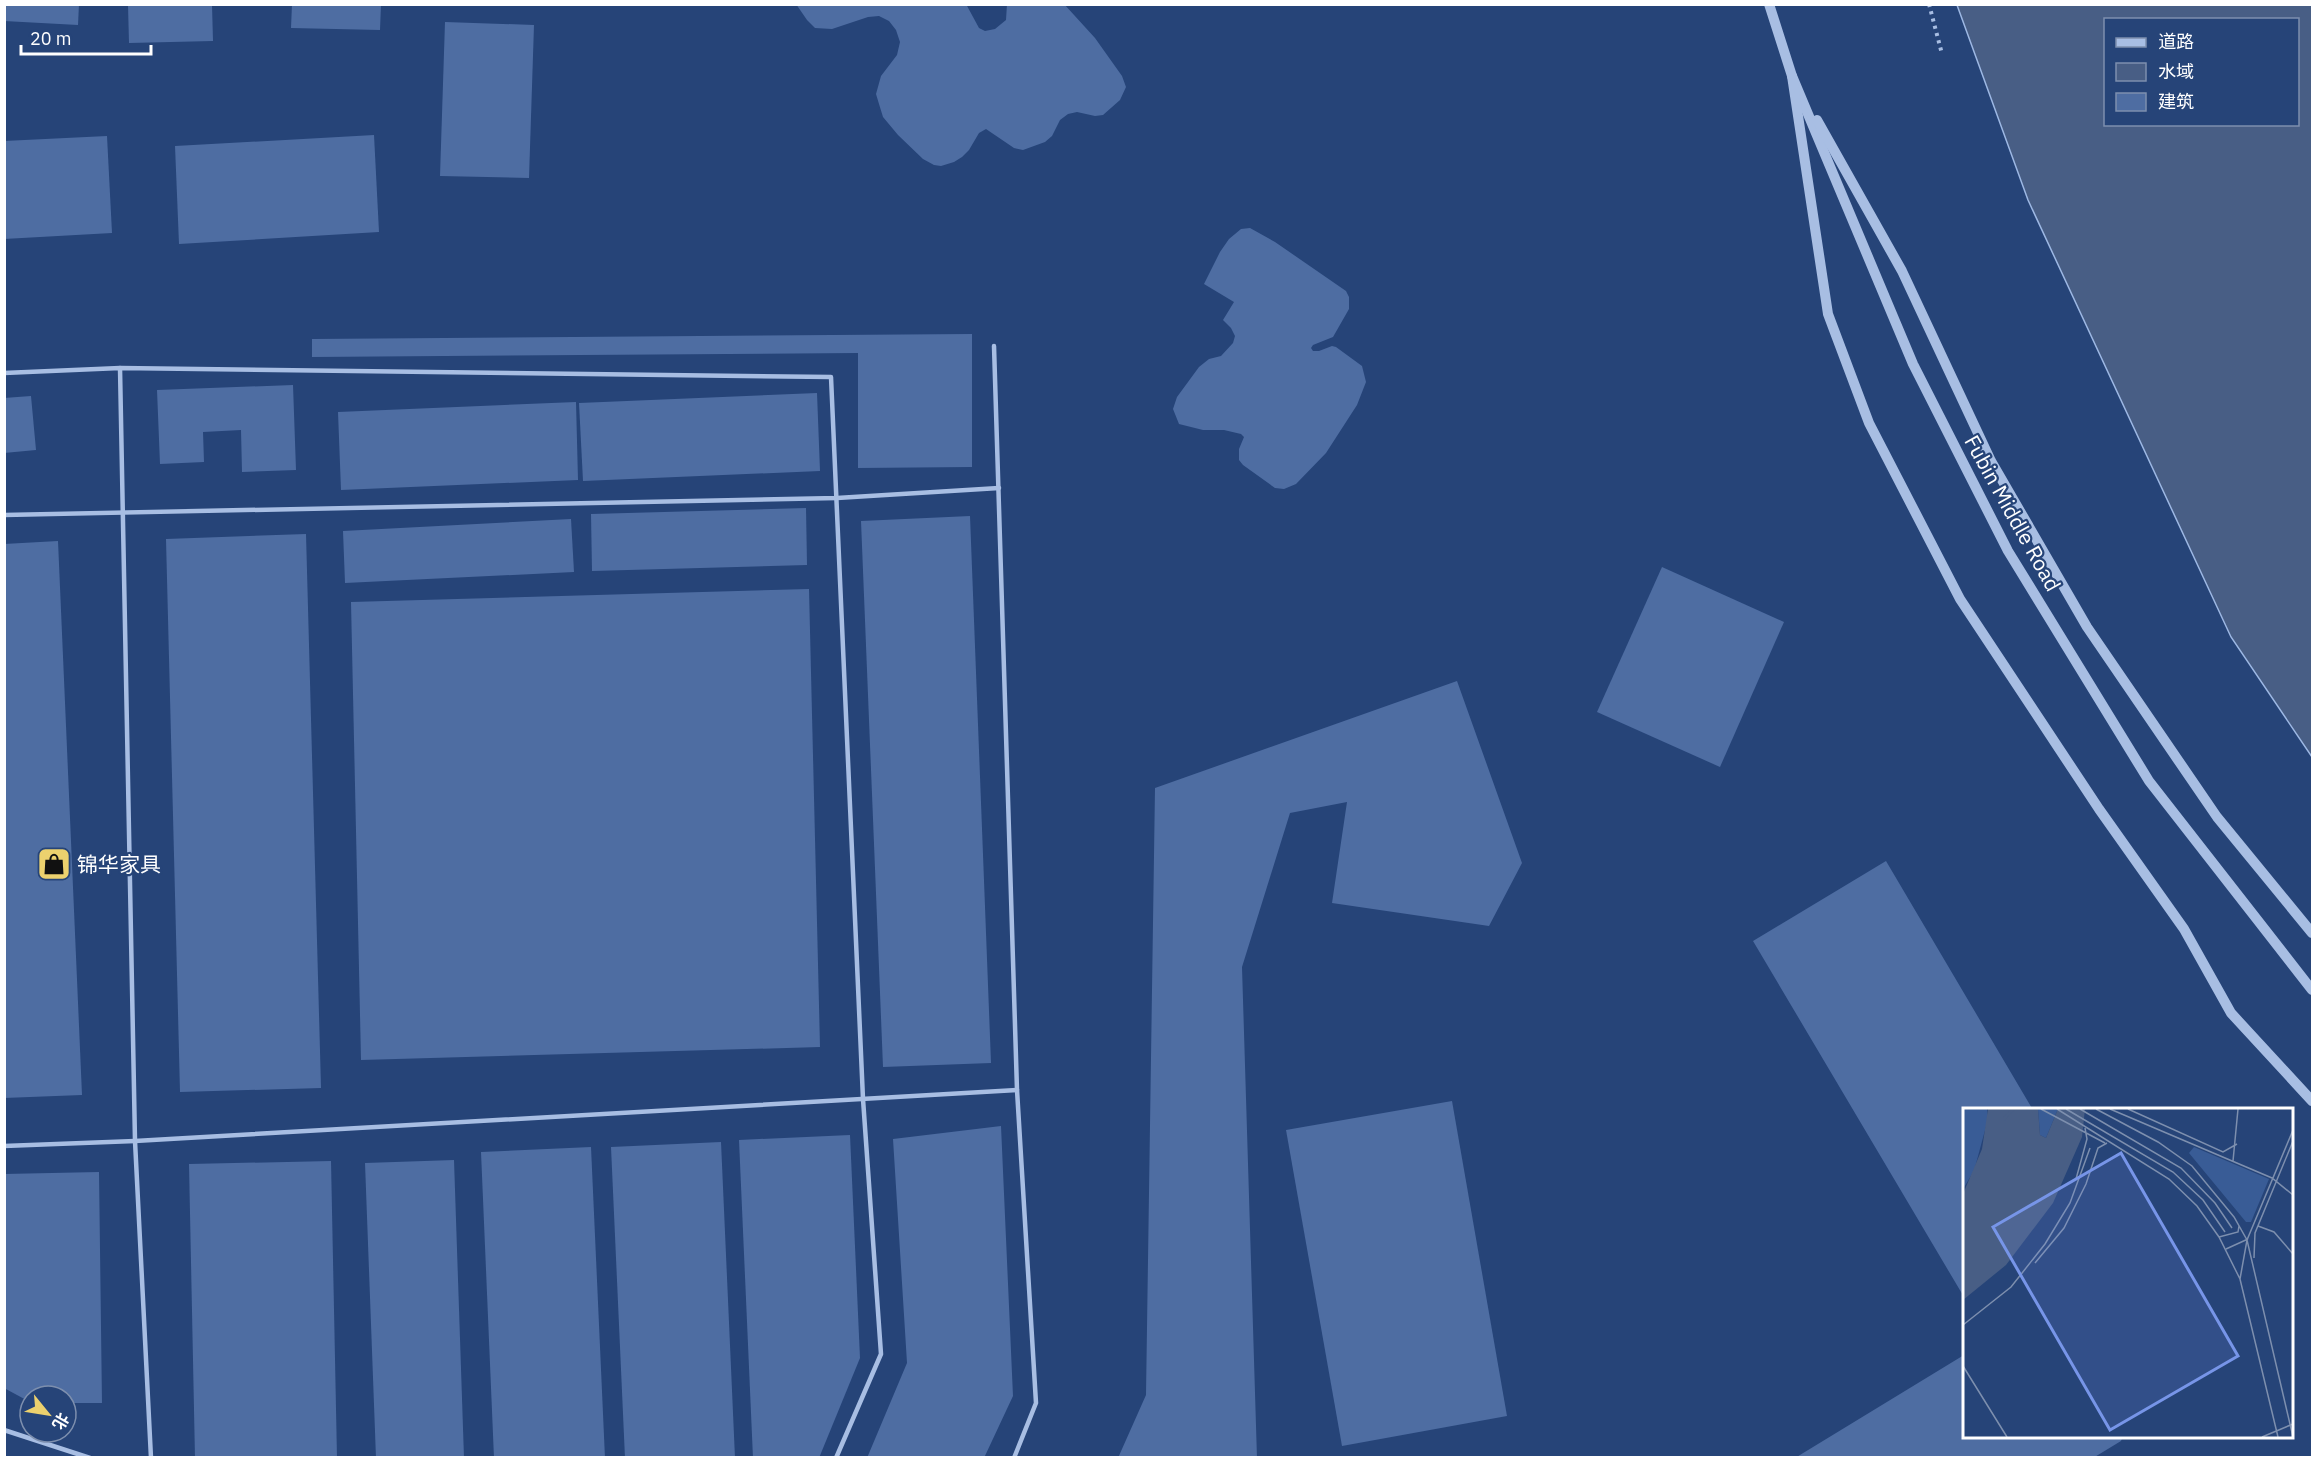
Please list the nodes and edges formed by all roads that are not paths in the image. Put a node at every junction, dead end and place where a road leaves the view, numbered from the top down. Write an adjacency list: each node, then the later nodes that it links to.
1 (1769, 4): 2 (street, Fubin Middle Road)
2 (1792, 76): 10 (street); 11 (street, Fubin Middle Road); 14 (street)
3 (994, 346): 6 (lane)
4 (120, 368): 5 (lane); 7 (lane); 8 (lane)
5 (4, 373)
6 (999, 488): 7 (lane); 12 (lane)
7 (837, 498): 8 (lane); 13 (lane)
8 (123, 512): 9 (lane); 15 (lane)
9 (4, 515)
10 (2313, 933)
11 (2313, 990)
12 (1017, 1090): 13 (lane); 21 (lane)
13 (863, 1099): 15 (lane); 20 (lane)
14 (2313, 1101)
15 (135, 1141): 16 (lane); 19 (lane)
16 (4, 1146)
17 (4, 1430): 18 (lane)
18 (90, 1458)
19 (151, 1458)
20 (836, 1458)
21 (1014, 1458)

